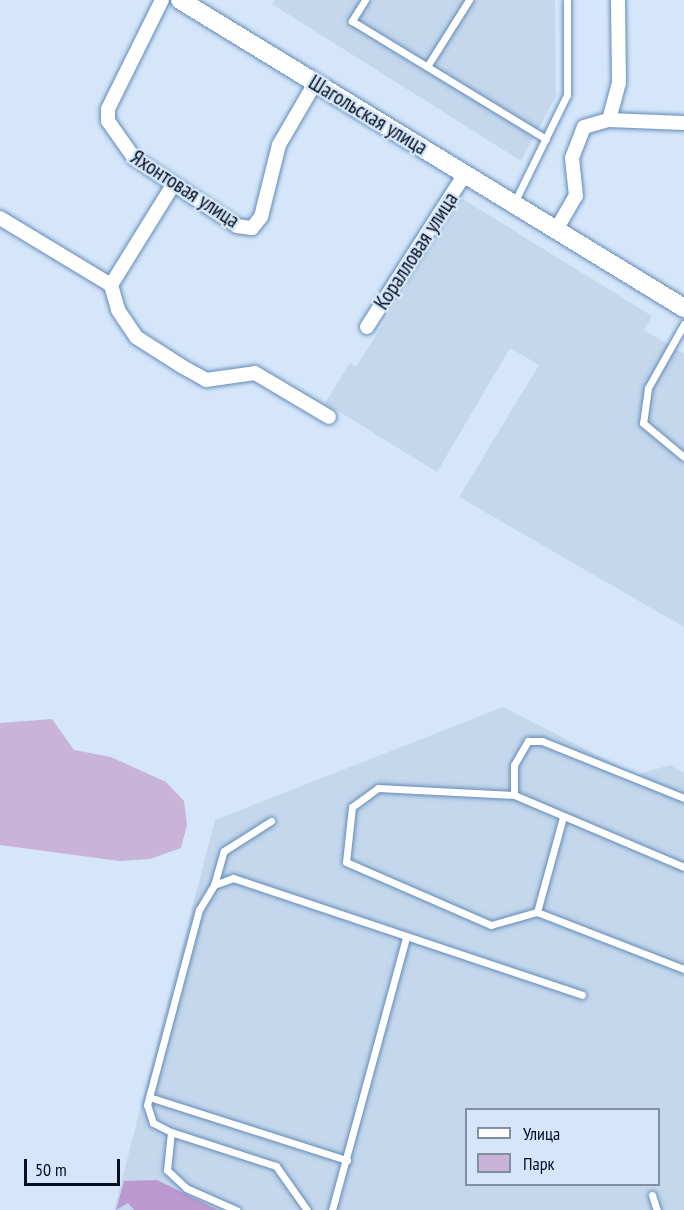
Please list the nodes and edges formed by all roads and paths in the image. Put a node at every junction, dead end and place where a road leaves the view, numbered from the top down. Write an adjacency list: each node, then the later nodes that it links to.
1 (162, 0): 13 (street, Яхонтовая улица)
2 (180, 0): 8 (main road, Шагольская улица)
3 (365, 0): 7 (lane)
4 (469, 0): 7 (lane)
5 (567, 0): 11 (lane)
6 (618, 0): 9 (street)
7 (428, 65): 11 (lane)
8 (315, 83): 12 (main road, Шагольская улица); 13 (street, Яхонтовая улица)
9 (609, 120): 10 (street); 16 (street)
10 (684, 123)
11 (546, 139): 14 (lane)
12 (465, 174): 14 (main road, Шагольская улица); 20 (street, Коралловая улица)
13 (173, 185): 17 (street)
14 (513, 204): 16 (main road, Шагольская улица)
15 (0, 218): 17 (street)
16 (556, 230): 18 (main road, Шагольская улица)
17 (111, 285): 21 (street)
18 (684, 308)
19 (684, 324): 22 (lane)
20 (367, 327)
21 (329, 417)
22 (684, 457)
23 (514, 795): 24 (lane); 25 (lane); 29 (lane)
24 (684, 798)
25 (564, 817): 27 (lane); 29 (lane)
26 (270, 821): 28 (lane)
27 (684, 867)
28 (214, 885): 30 (lane); 33 (lane)
29 (537, 912): 31 (lane)
30 (406, 938): 32 (lane); 35 (lane)
31 (684, 969)
32 (582, 995)
33 (149, 1097): 34 (lane); 35 (lane)
34 (171, 1132): 37 (lane); 38 (lane)
35 (347, 1160): 39 (lane)
36 (652, 1195): 40 (lane)
37 (236, 1210)
38 (307, 1210)
39 (332, 1210)
40 (657, 1210)

